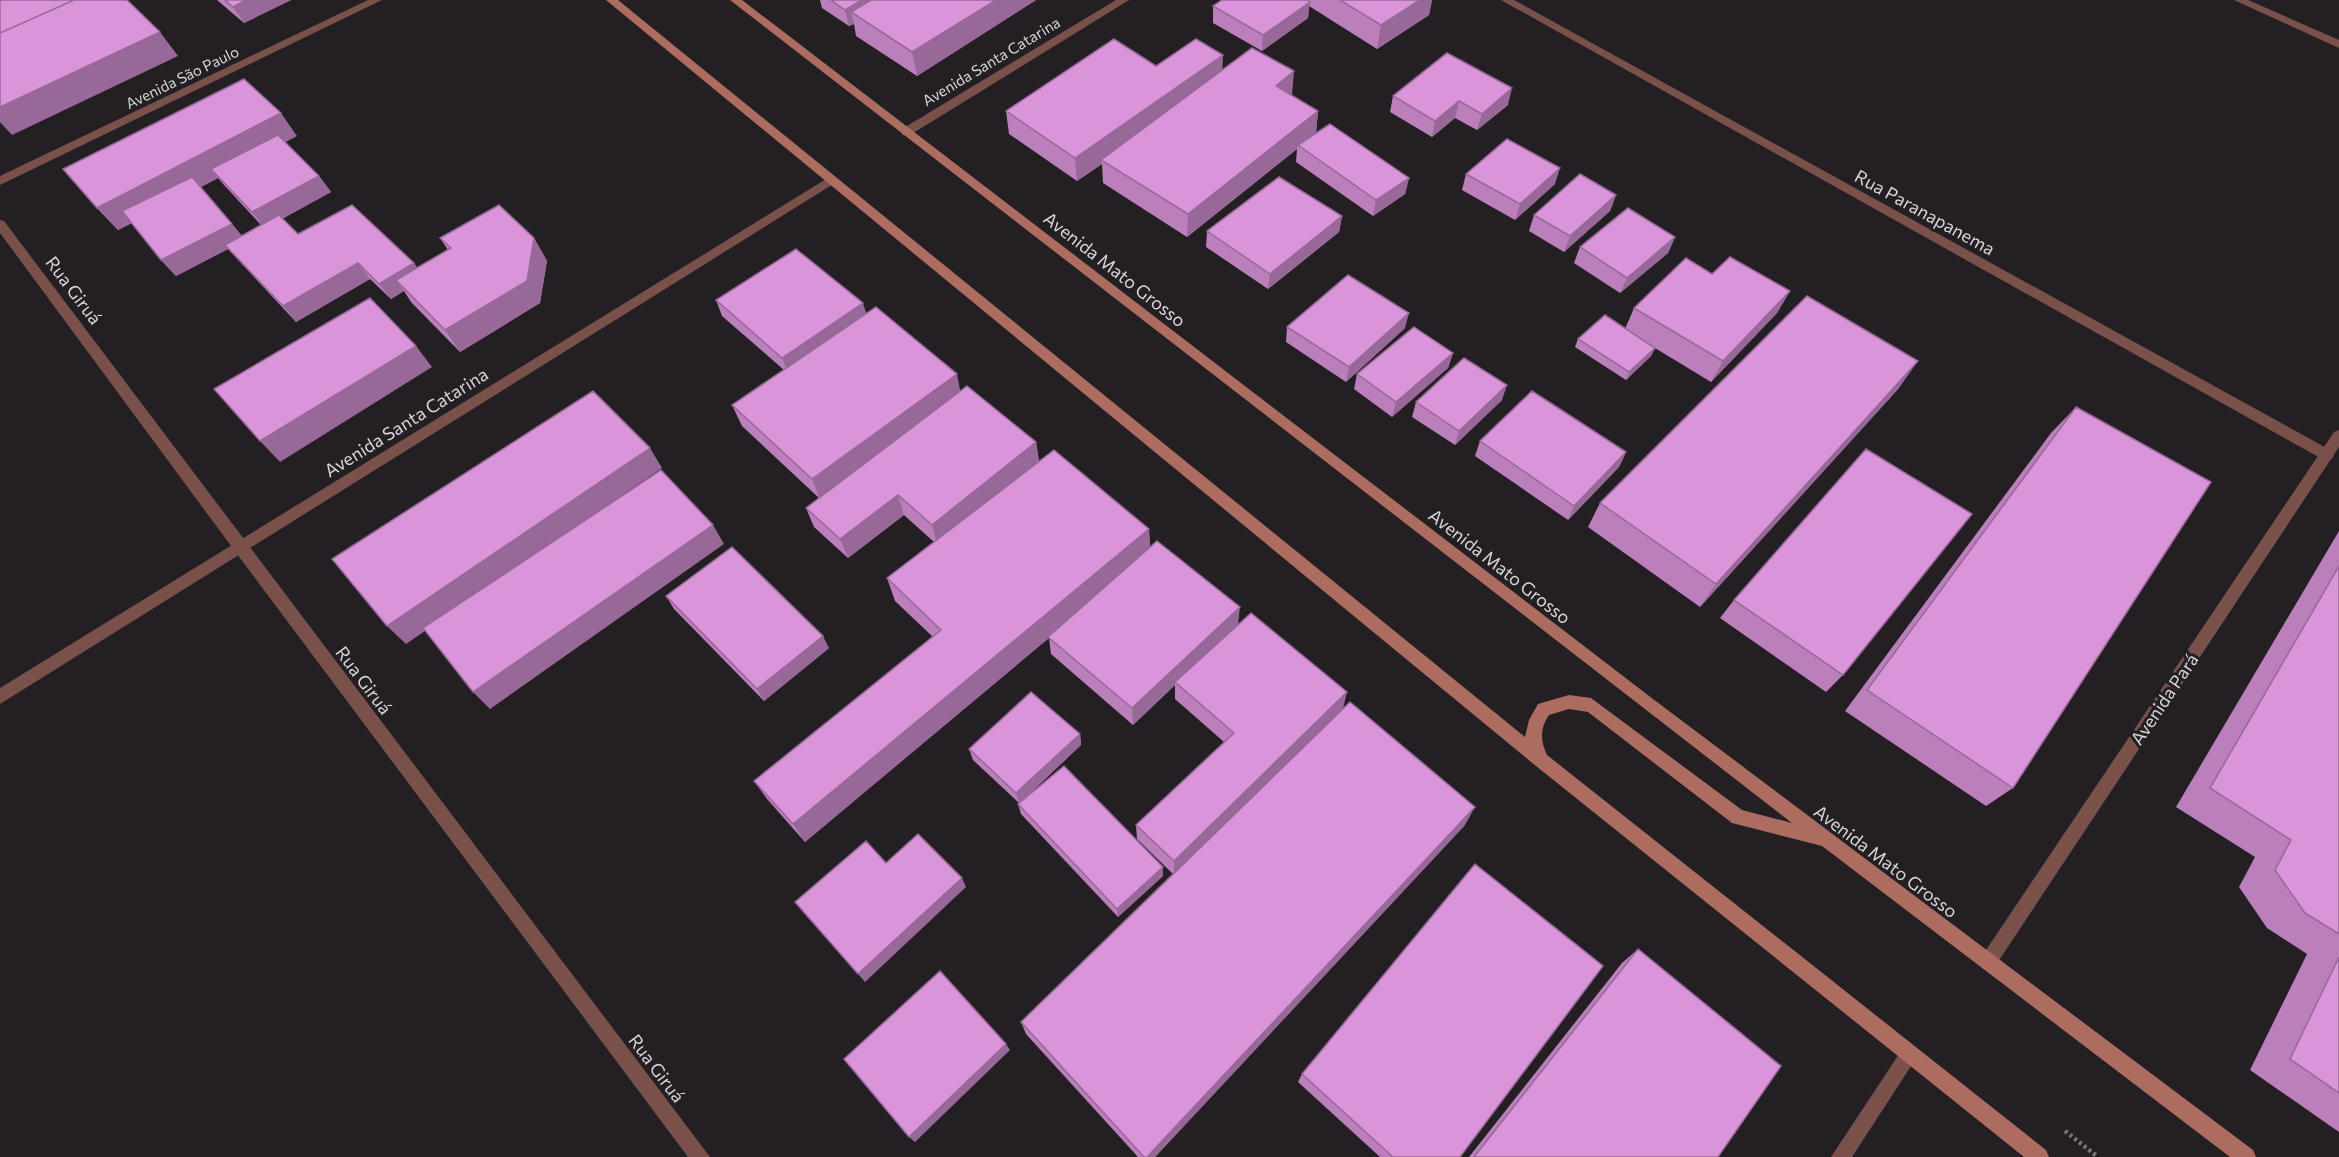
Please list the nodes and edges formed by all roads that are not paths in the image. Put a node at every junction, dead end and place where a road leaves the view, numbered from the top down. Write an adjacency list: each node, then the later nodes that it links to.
1 (377, 0): 10 (street, Avenida São Paulo)
2 (611, 0): 9 (main road)
3 (735, 0): 8 (main road, Avenida Mato Grosso)
4 (1124, 0): 8 (street, Avenida Santa Catarina)
5 (1506, 0): 13 (street, Rua Paranapanema)
6 (2239, 0): 7 (street)
7 (2339, 44)
8 (906, 132): 17 (main road, Avenida Mato Grosso)
9 (831, 180): 14 (street, Avenida Santa Catarina); 16 (main road)
10 (0, 181)
11 (0, 224): 14 (street, Rua Giruá)
12 (2339, 436): 13 (street, Avenida Pará)
13 (2327, 455): 18 (street, Avenida Pará)
14 (239, 546): 15 (street, Avenida Santa Catarina); 20 (street, Rua Giruá)
15 (0, 697)
16 (1542, 761): 17 (main road); 19 (main road)
17 (1829, 842): 18 (main road, Avenida Mato Grosso)
18 (1988, 962): 23 (main road, Avenida Mato Grosso)
19 (1910, 1054): 21 (street); 22 (main road)
20 (700, 1157)
21 (1840, 1157)
22 (2039, 1157)
23 (2246, 1157)

